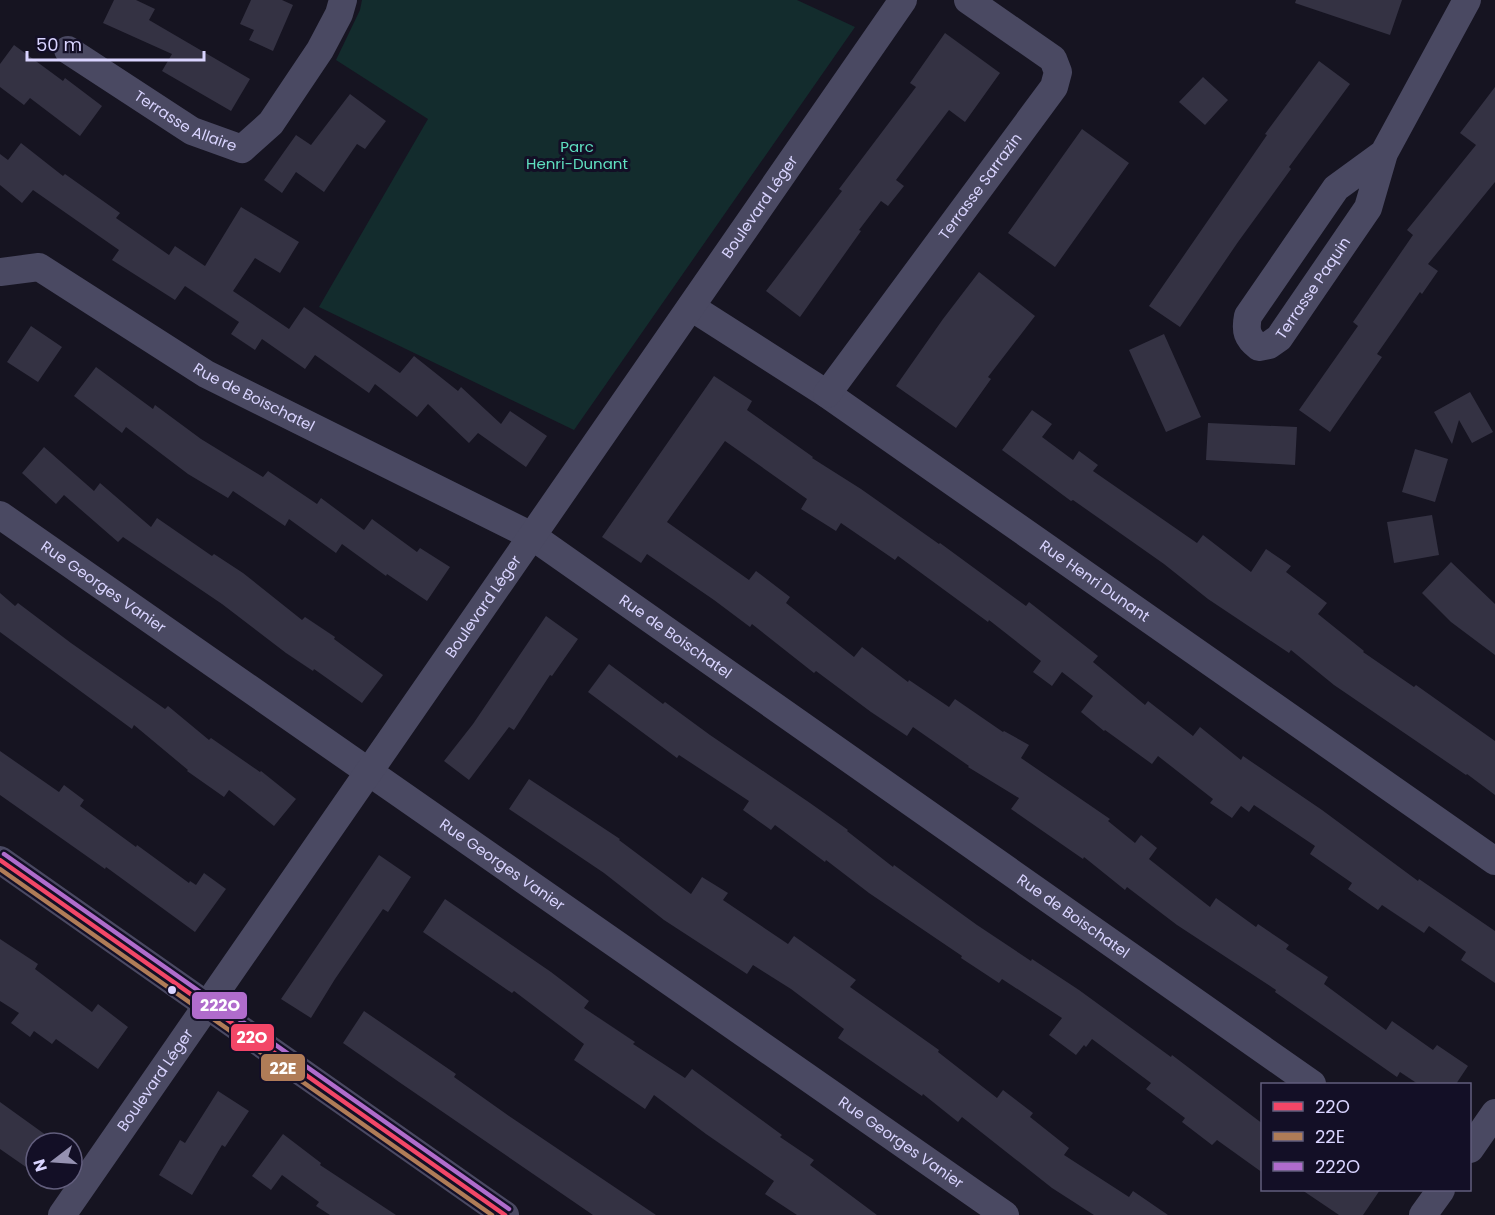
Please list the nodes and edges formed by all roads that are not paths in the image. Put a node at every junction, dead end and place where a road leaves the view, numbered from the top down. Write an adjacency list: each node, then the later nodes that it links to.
1 (343, 0): 5 (street, Terrasse Allaire)
2 (903, 0): 8 (street, Boulevard Léger)
3 (968, 0): 9 (street, Terrasse Sarrazin)
4 (1467, 0): 6 (street, Terrasse Paquin)
5 (68, 50)
6 (1384, 153): 6 (street, Terrasse Paquin)
7 (0, 272): 11 (street, Rue de Boischatel)
8 (691, 307): 9 (street, Rue Henri Dunant); 11 (street, Boulevard Léger)
9 (827, 394): 14 (street, Rue Henri Dunant)
10 (0, 515): 12 (street, Rue Georges Vanier)
11 (532, 536): 12 (street, Boulevard Léger); 16 (street, Rue de Boischatel)
12 (369, 772): 15 (street, Boulevard Léger); 22 (street, Rue Georges Vanier)
13 (0, 860): 15 (street)
14 (1495, 861)
15 (207, 1006): 20 (street, Boulevard Léger); 21 (street)
16 (1311, 1083)
17 (1495, 1113): 18 (street)
18 (1471, 1148)
19 (1440, 1191): 23 (street)
20 (62, 1215)
21 (505, 1215)
22 (1005, 1215)
23 (1423, 1215)

